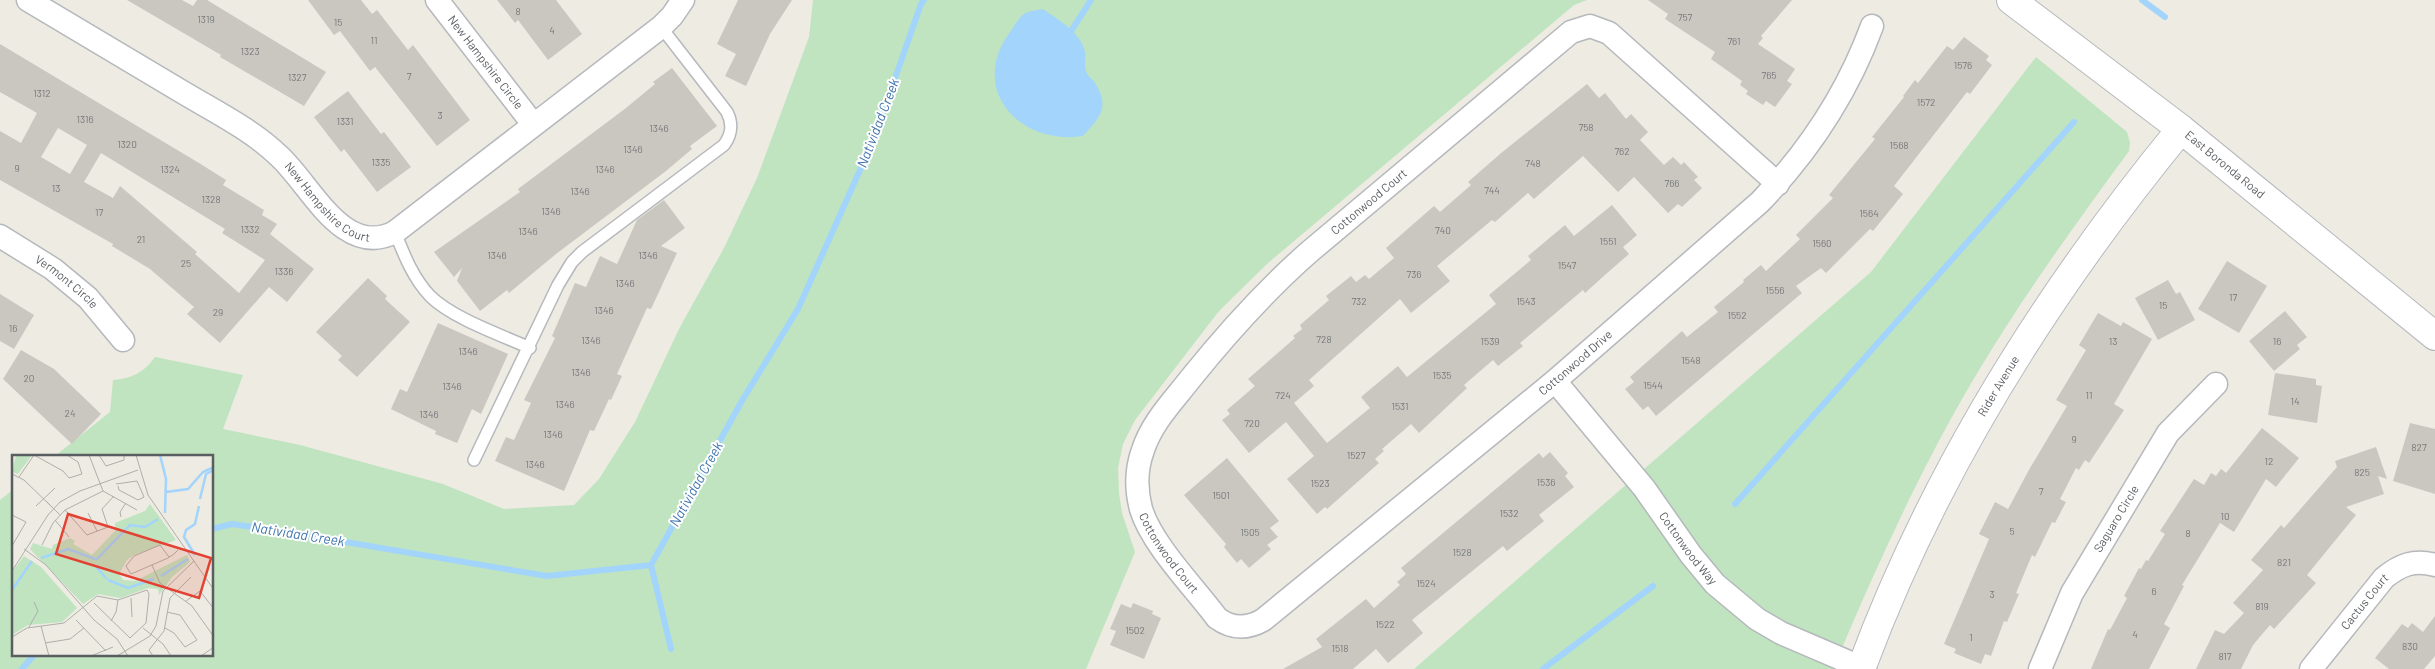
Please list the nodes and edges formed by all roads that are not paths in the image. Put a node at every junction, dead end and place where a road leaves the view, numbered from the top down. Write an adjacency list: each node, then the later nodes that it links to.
1 (28, 0): 10 (street, New Hampshire Court)
2 (436, 0): 7 (street, New Hampshire Circle)
3 (683, 0): 6 (street, New Hampshire Court)
4 (2011, 0): 8 (street, East Boronda Road)
5 (1872, 26): 9 (street, Cottonwood Drive)
6 (661, 27): 7 (street, New Hampshire Court); 14 (lane)
7 (533, 124): 10 (street, New Hampshire Court)
8 (2181, 129): 12 (street, East Boronda Road); 20 (street, Rider Avenue)
9 (1778, 184): 15 (street, Cottonwood Drive); 19 (street, Cottonwood Court)
10 (395, 232): 14 (lane)
11 (0, 236): 13 (street, Vermont Circle)
12 (2435, 336)
13 (123, 340)
14 (530, 348): 17 (lane)
15 (1555, 381): 19 (street, Cottonwood Drive); 20 (street, Cottonwood Way)
16 (2216, 384): 21 (street, Saguaro Circle)
17 (474, 460)
18 (2435, 565): 22 (street, Cactus Court)
19 (1217, 618)
20 (1862, 669)
21 (2040, 669)
22 (2311, 669)

